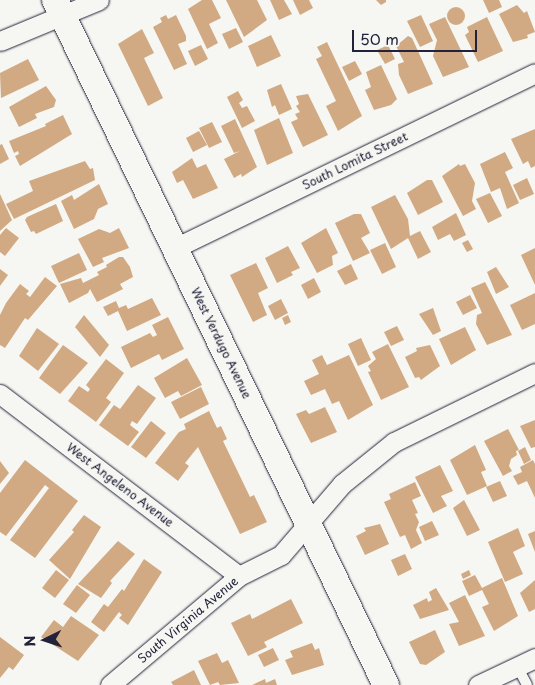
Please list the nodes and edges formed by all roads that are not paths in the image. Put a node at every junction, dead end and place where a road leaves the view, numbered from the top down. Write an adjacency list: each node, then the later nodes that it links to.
1 (99, 0): 2 (street)
2 (58, 7): 3 (street); 5 (main road, West Verdugo Avenue)
3 (0, 41)
4 (535, 73): 5 (street, South Lomita Street)
5 (175, 248): 8 (main road, West Verdugo Avenue)
6 (535, 373): 8 (street, South Virginia Avenue)
7 (0, 394): 9 (street, West Angeleno Avenue)
8 (308, 524): 9 (street, South Virginia Avenue); 13 (main road, West Verdugo Avenue)
9 (240, 576): 12 (street, South Virginia Avenue)
10 (535, 658): 11 (street)
11 (517, 666): 14 (street); 15 (lane)
12 (110, 685)
13 (386, 685)
14 (478, 685)
15 (527, 685)

